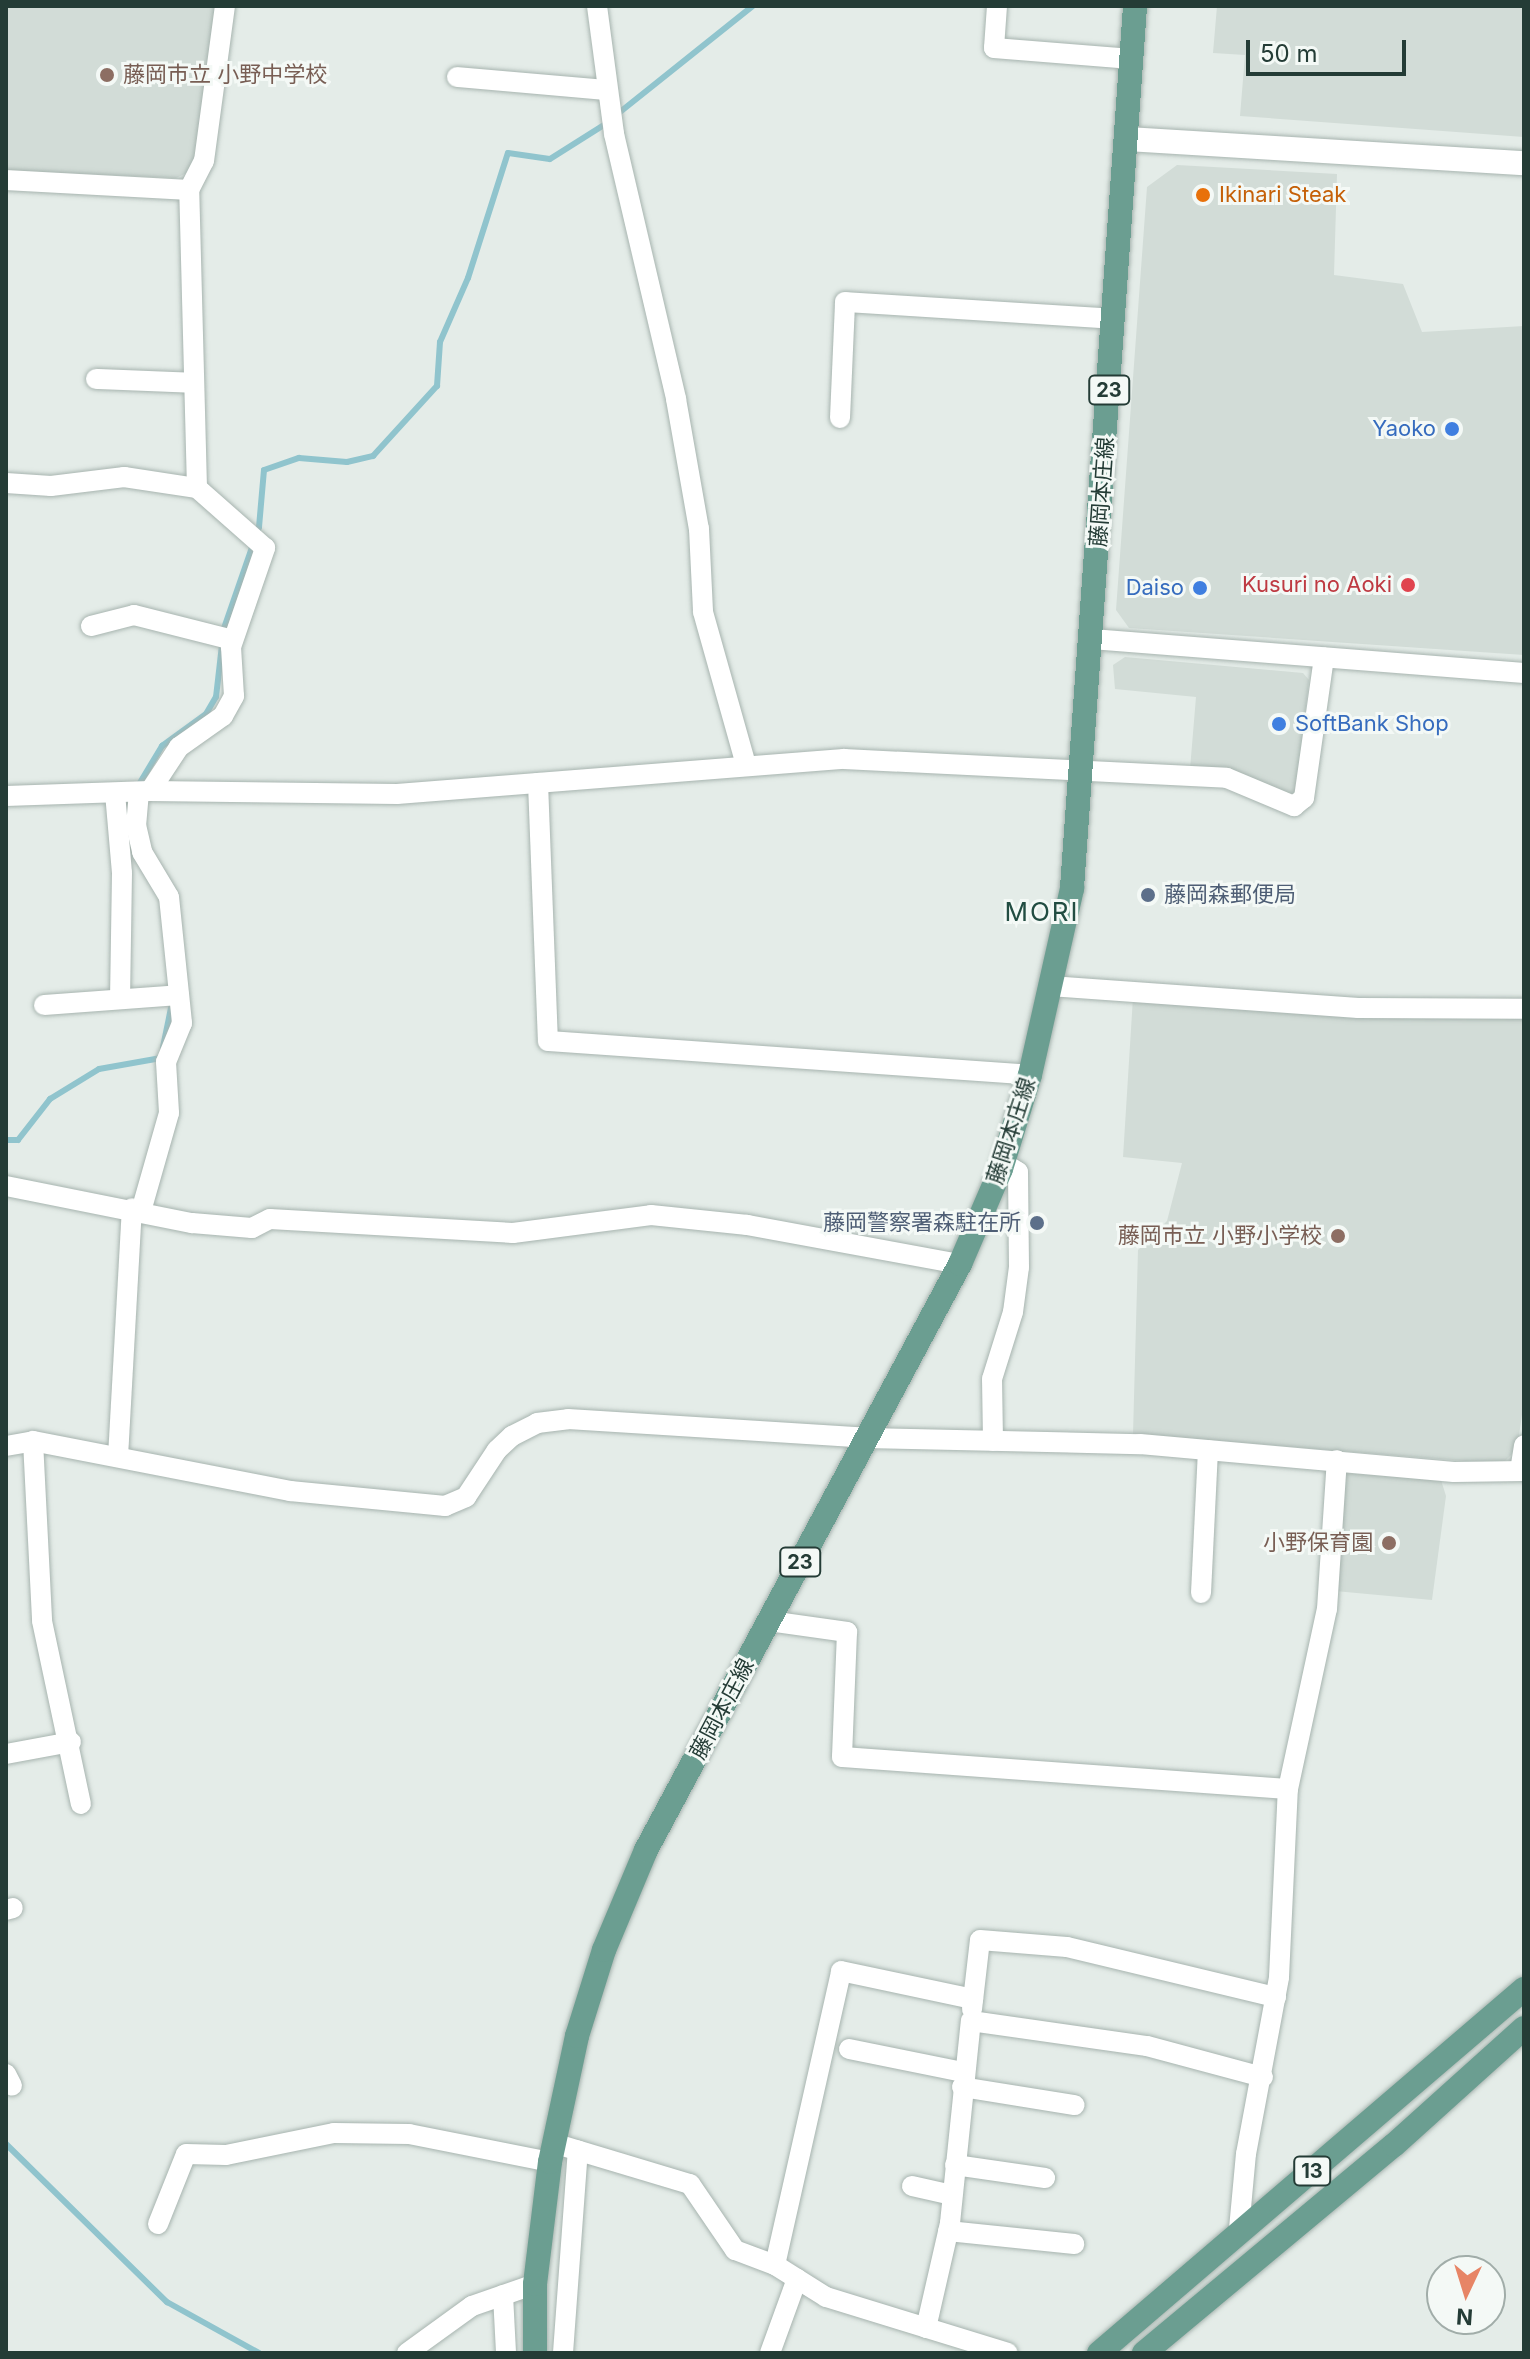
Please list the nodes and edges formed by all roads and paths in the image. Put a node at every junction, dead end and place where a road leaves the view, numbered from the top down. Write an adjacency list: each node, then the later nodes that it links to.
1 (225, 6): 11 (street)
2 (597, 6): 7 (street)
3 (997, 6): 5 (street)
4 (1135, 6): 5 (main road, 藤岡本庄線 / 23)
5 (1132, 59): 8 (main road, 藤岡本庄線 / 23)
6 (457, 77): 7 (street)
7 (607, 90): 23 (street)
8 (1127, 139): 9 (street); 12 (main road, 藤岡本庄線 / 23)
9 (1524, 163)
10 (6, 180): 11 (street)
11 (189, 190): 14 (street)
12 (1114, 319): 15 (street); 19 (main road, 藤岡本庄線 / 23)
13 (96, 379): 14 (street)
14 (194, 383): 17 (street)
15 (840, 418)
16 (6, 483): 17 (street)
17 (197, 488): 20 (street)
18 (91, 626): 20 (street)
19 (1092, 639): 21 (street); 24 (main road, 藤岡本庄線 / 23)
20 (233, 640): 26 (street)
21 (1324, 657): 22 (street); 24 (street)
22 (1524, 673)
23 (746, 765): 24 (street); 25 (street)
24 (1083, 775): 29 (main road, 藤岡本庄線 / 23)
25 (538, 783): 26 (street); 34 (street)
26 (145, 792): 27 (street); 30 (street)
27 (115, 793): 28 (street); 31 (street)
28 (6, 796)
29 (1050, 986): 33 (street); 34 (main road, 藤岡本庄線 / 23)
30 (179, 995): 31 (street); 37 (street)
31 (120, 999): 32 (street)
32 (44, 1005)
33 (1524, 1009)
34 (1030, 1075): 35 (main road, 藤岡本庄線 / 23)
35 (1002, 1162): 38 (main road, 藤岡本庄線 / 23); 41 (street)
36 (6, 1186): 37 (street)
37 (136, 1209): 38 (street); 45 (street)
38 (960, 1264): 39 (main road, 藤岡本庄線 / 23)
39 (866, 1438): 41 (street); 45 (street); 49 (main road, 藤岡本庄線 / 23)
40 (33, 1441): 43 (street); 45 (street); 50 (street)
41 (993, 1441): 44 (street)
42 (1524, 1445): 47 (street)
43 (6, 1446)
44 (1208, 1450): 46 (street); 48 (street)
45 (118, 1457)
46 (1337, 1460): 47 (street); 52 (street)
47 (1522, 1471)
48 (1201, 1593)
49 (769, 1621): 52 (street); 64 (main road, 藤岡本庄線 / 23)
50 (71, 1742): 51 (street); 53 (street)
51 (6, 1754)
52 (1288, 1789): 55 (street)
53 (81, 1804)
54 (1524, 1989): 70 (main road, 13)
55 (1276, 1997): 56 (street); 60 (street)
56 (973, 1999): 57 (street); 73 (street)
57 (971, 2021): 60 (street); 61 (street)
58 (1524, 2028): 85 (main road, 13)
59 (849, 2049): 61 (street)
60 (1263, 2077): 70 (street)
61 (963, 2080): 62 (street); 65 (street)
62 (1075, 2105)
63 (578, 2151): 64 (street); 73 (street); 81 (street)
64 (552, 2153): 69 (street); 75 (main road, 藤岡本庄線 / 23)
65 (955, 2165): 66 (street); 68 (street)
66 (1045, 2178)
67 (912, 2186): 68 (street)
68 (952, 2195): 71 (street)
69 (158, 2224)
70 (1239, 2229): 84 (main road, 13)
71 (948, 2231): 72 (street); 77 (street)
72 (1074, 2244)
73 (775, 2265): 74 (street)
74 (797, 2279): 77 (street); 82 (street)
75 (535, 2284): 76 (street); 80 (main road, 藤岡本庄線 / 23)
76 (503, 2295): 78 (street); 79 (street)
77 (926, 2328): 83 (street)
78 (407, 2353)
79 (506, 2353)
80 (535, 2353)
81 (563, 2353)
82 (770, 2353)
83 (1008, 2353)
84 (1099, 2353)
85 (1144, 2353)

